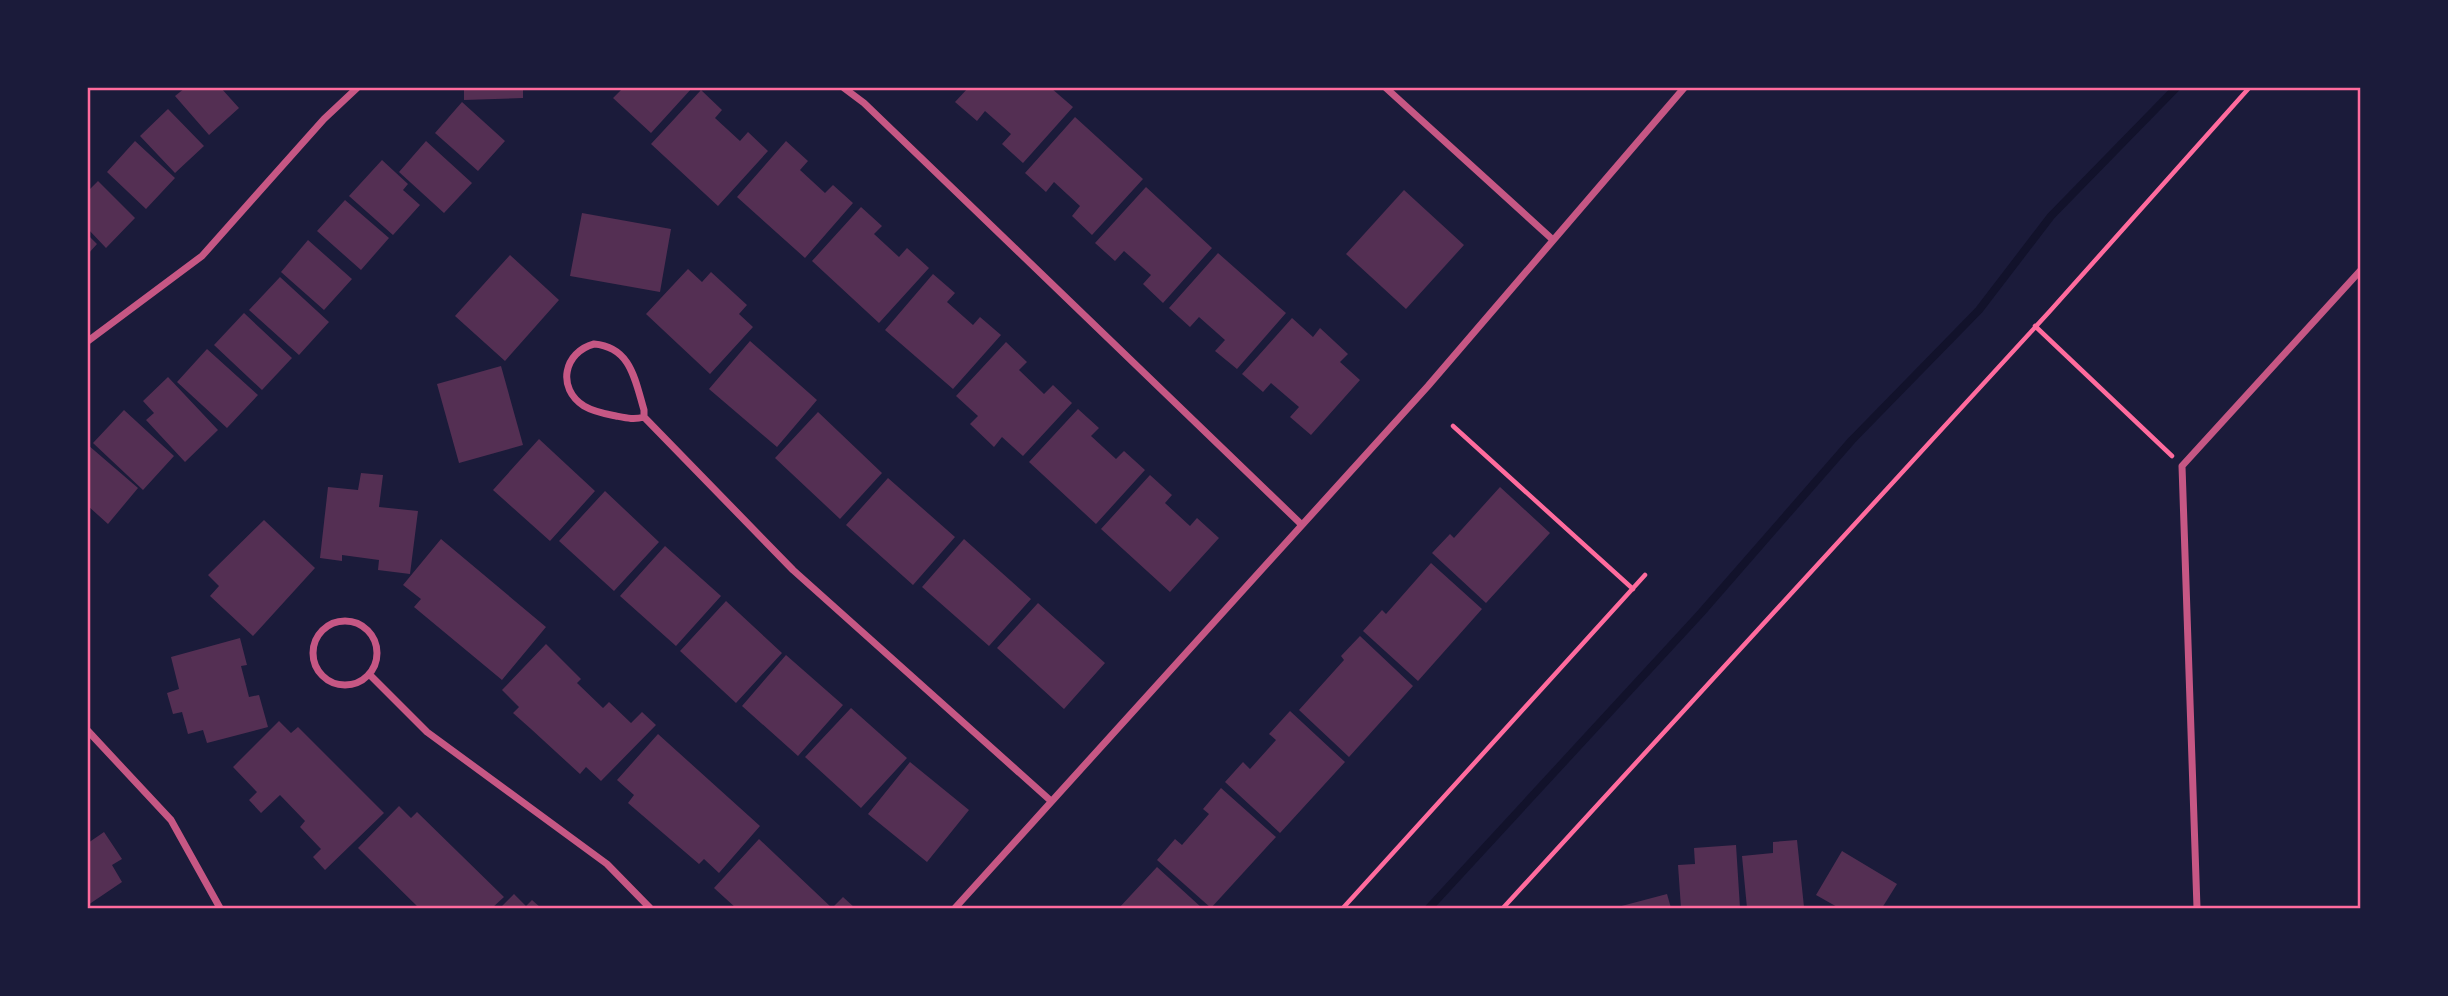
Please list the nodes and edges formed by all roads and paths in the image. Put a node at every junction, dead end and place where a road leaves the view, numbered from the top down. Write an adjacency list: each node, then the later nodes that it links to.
1 (357, 88): 9 (street)
2 (844, 88): 13 (street)
3 (1386, 88): 6 (street)
4 (1684, 88): 6 (street)
5 (2249, 88): 8 (path)
6 (1552, 239): 13 (street)
7 (2361, 271): 12 (street)
8 (2035, 326): 12 (path); 23 (path)
9 (88, 341)
10 (644, 417): 10 (street); 18 (street)
11 (1453, 426): 15 (path)
12 (2182, 466): 24 (street)
13 (1302, 525): 18 (street)
14 (1645, 575): 15 (path)
15 (1633, 589): 22 (path)
16 (369, 674): 16 (street); 20 (street)
17 (88, 731): 19 (street)
18 (1051, 801): 21 (street)
19 (220, 908)
20 (650, 908)
21 (955, 908)
22 (1343, 908)
23 (1503, 908)
24 (2197, 908)

